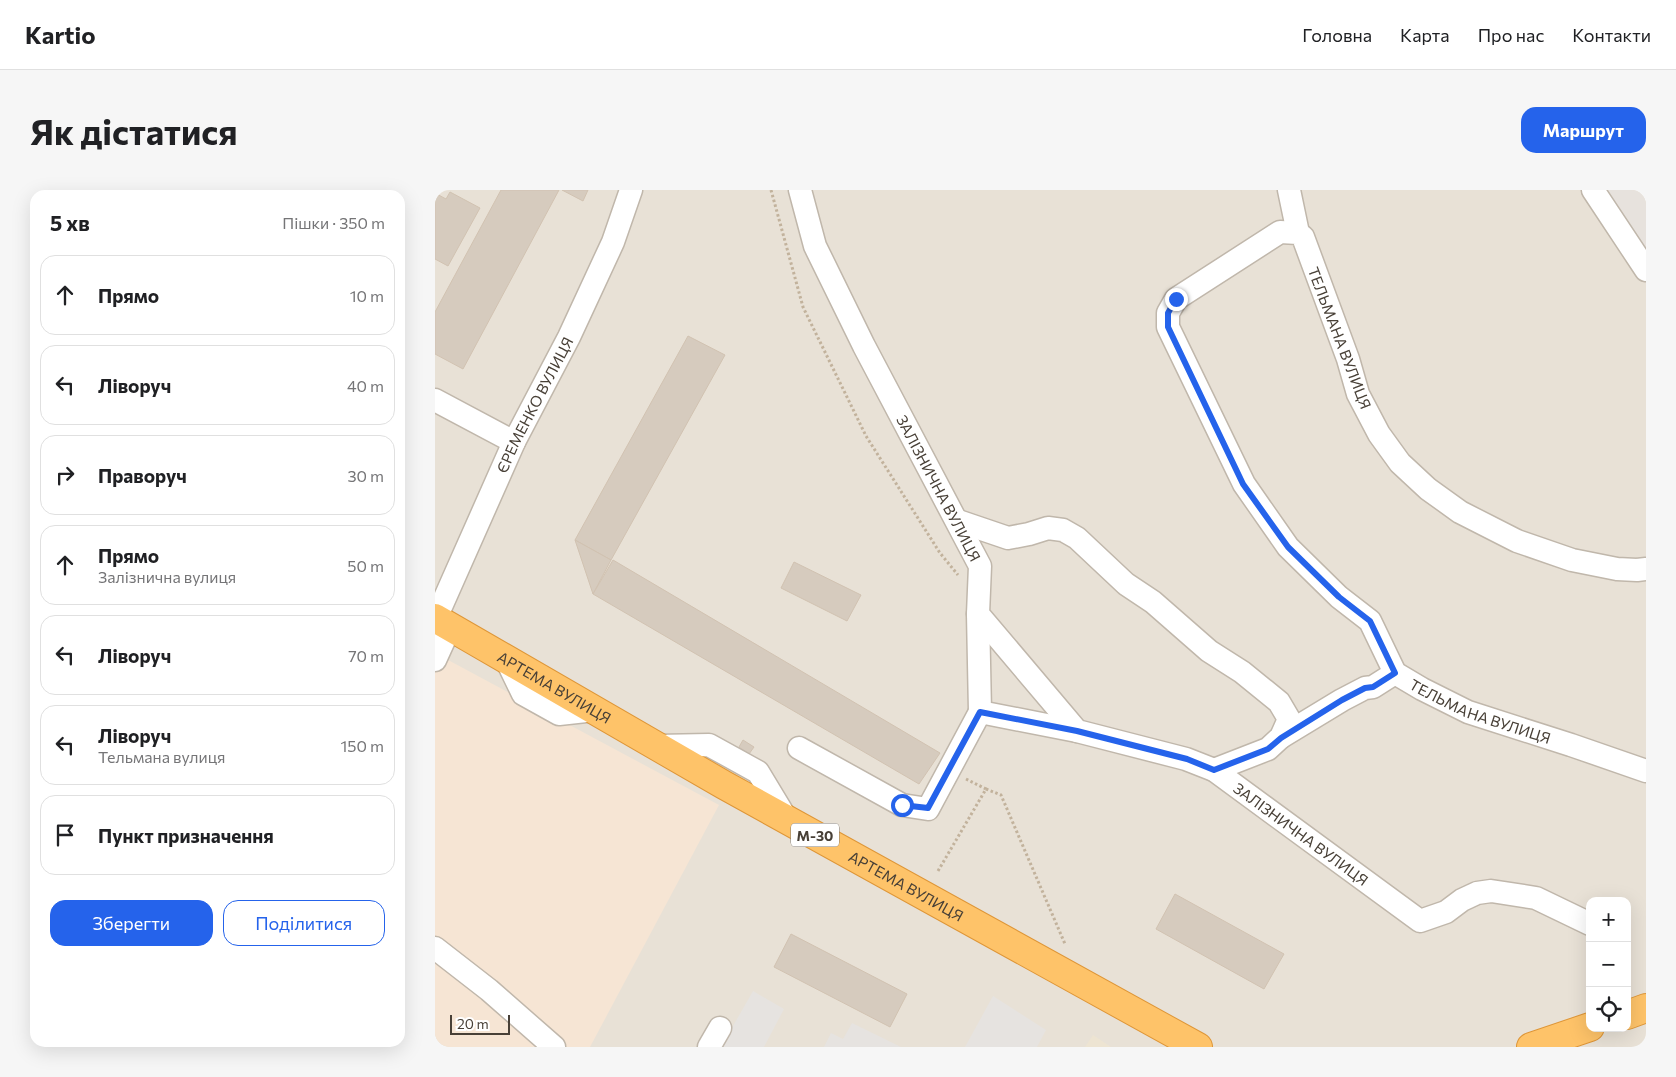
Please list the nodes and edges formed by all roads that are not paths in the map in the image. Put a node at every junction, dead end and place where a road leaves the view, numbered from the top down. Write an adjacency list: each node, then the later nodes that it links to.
1 (631, 190): 8 (street, ЄРЕМЕНКО ВУЛИЦЯ)
2 (800, 190): 9 (street, ЗАЛІЗНИЧНА ВУЛИЦЯ)
3 (1289, 190): 5 (street, ТЕЛЬМАНА ВУЛИЦЯ)
4 (1593, 190): 6 (street)
5 (1298, 233): 10 (street, ТЕЛЬМАНА ВУЛИЦЯ); 14 (street, ТЕЛЬМАНА ВУЛИЦЯ)
6 (1646, 270)
7 (435, 400): 8 (street)
8 (514, 442): 12 (street, ЄРЕМЕНКО ВУЛИЦЯ)
9 (958, 521): 11 (street, ЗАЛІЗНИЧНА ВУЛИЦЯ); 17 (street)
10 (1646, 568)
11 (978, 608): 15 (street, ЗАЛІЗНИЧНА ВУЛИЦЯ); 16 (street)
12 (440, 621): 13 (street, ЄРЕМЕНКО ВУЛИЦЯ); 27 (highway, АРТЕМА ВУЛИЦЯ / М-30)
13 (435, 660)
14 (1395, 673): 17 (street); 20 (street, ТЕЛЬМАНА ВУЛИЦЯ)
15 (980, 712): 16 (street, ЗАЛІЗНИЧНА ВУЛИЦЯ); 18 (street)
16 (1077, 731): 19 (street, ЗАЛІЗНИЧНА ВУЛИЦЯ)
17 (1281, 738): 19 (street)
18 (799, 748)
19 (1214, 770): 21 (street, ЗАЛІЗНИЧНА ВУЛИЦЯ)
20 (1646, 771)
21 (1586, 922)
22 (435, 948): 26 (street)
23 (1646, 1008): 24 (highway)
24 (1631, 1014)
25 (1586, 1028): 28 (highway)
26 (554, 1047)
27 (1198, 1047)
28 (1531, 1047)

